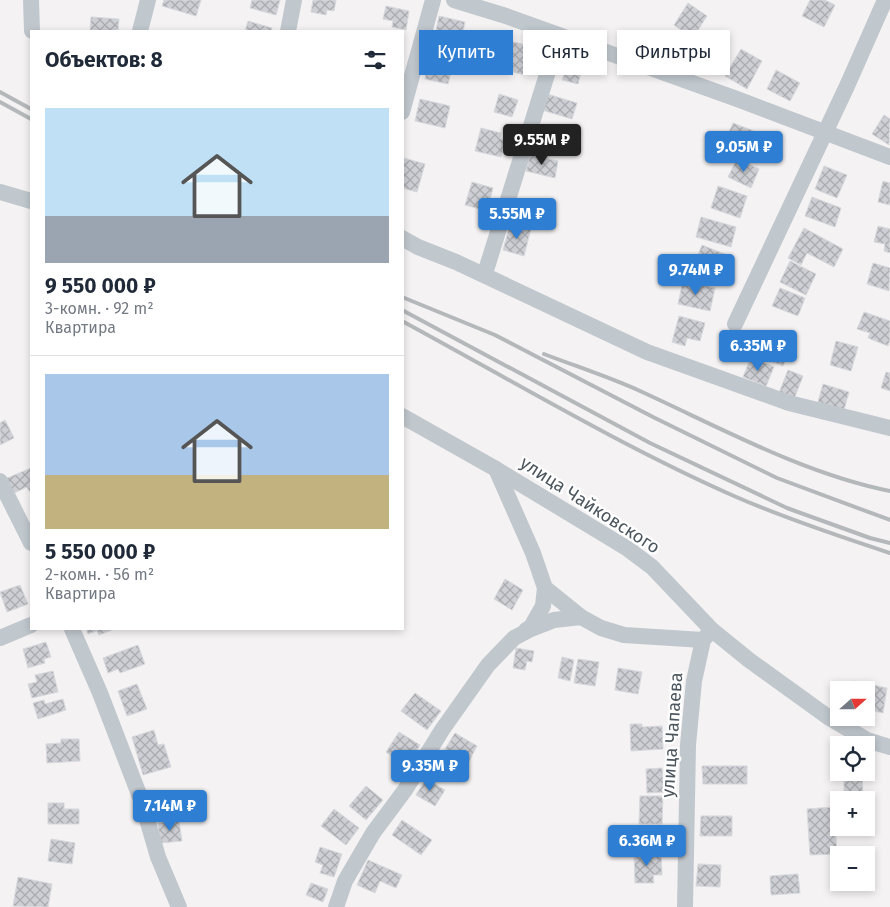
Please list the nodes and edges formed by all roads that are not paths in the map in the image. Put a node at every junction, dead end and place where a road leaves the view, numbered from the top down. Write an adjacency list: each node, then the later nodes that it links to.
1 (31, 0): 7 (street)
2 (148, 0): 8 (street)
3 (294, 0): 9 (street)
4 (433, 0): 13 (street)
5 (454, 0): 10 (street)
6 (885, 0): 14 (street)
7 (32, 30)
8 (140, 30)
9 (288, 30)
10 (543, 30)
11 (607, 53): 14 (street)
12 (547, 75): 19 (street)
13 (404, 105)
14 (826, 132): 15 (street); 20 (street)
15 (890, 157)
16 (0, 192): 17 (street)
17 (30, 201)
18 (404, 239): 22 (street)
19 (487, 267)
20 (735, 324)
21 (404, 417): 23 (street, улица Чайковского)
22 (890, 428)
23 (496, 469): 26 (street); 30 (street, улица Чайковского)
24 (0, 481): 25 (street)
25 (30, 541)
26 (545, 588): 27 (street); 32 (street)
27 (581, 617): 30 (street); 32 (street)
28 (30, 625): 31 (street)
29 (72, 630): 34 (street)
30 (707, 635): 33 (street, улица Чайковского); 36 (street, улица Чапаева)
31 (0, 638)
32 (514, 638): 35 (street)
33 (890, 747)
34 (179, 907)
35 (336, 907)
36 (685, 907)

